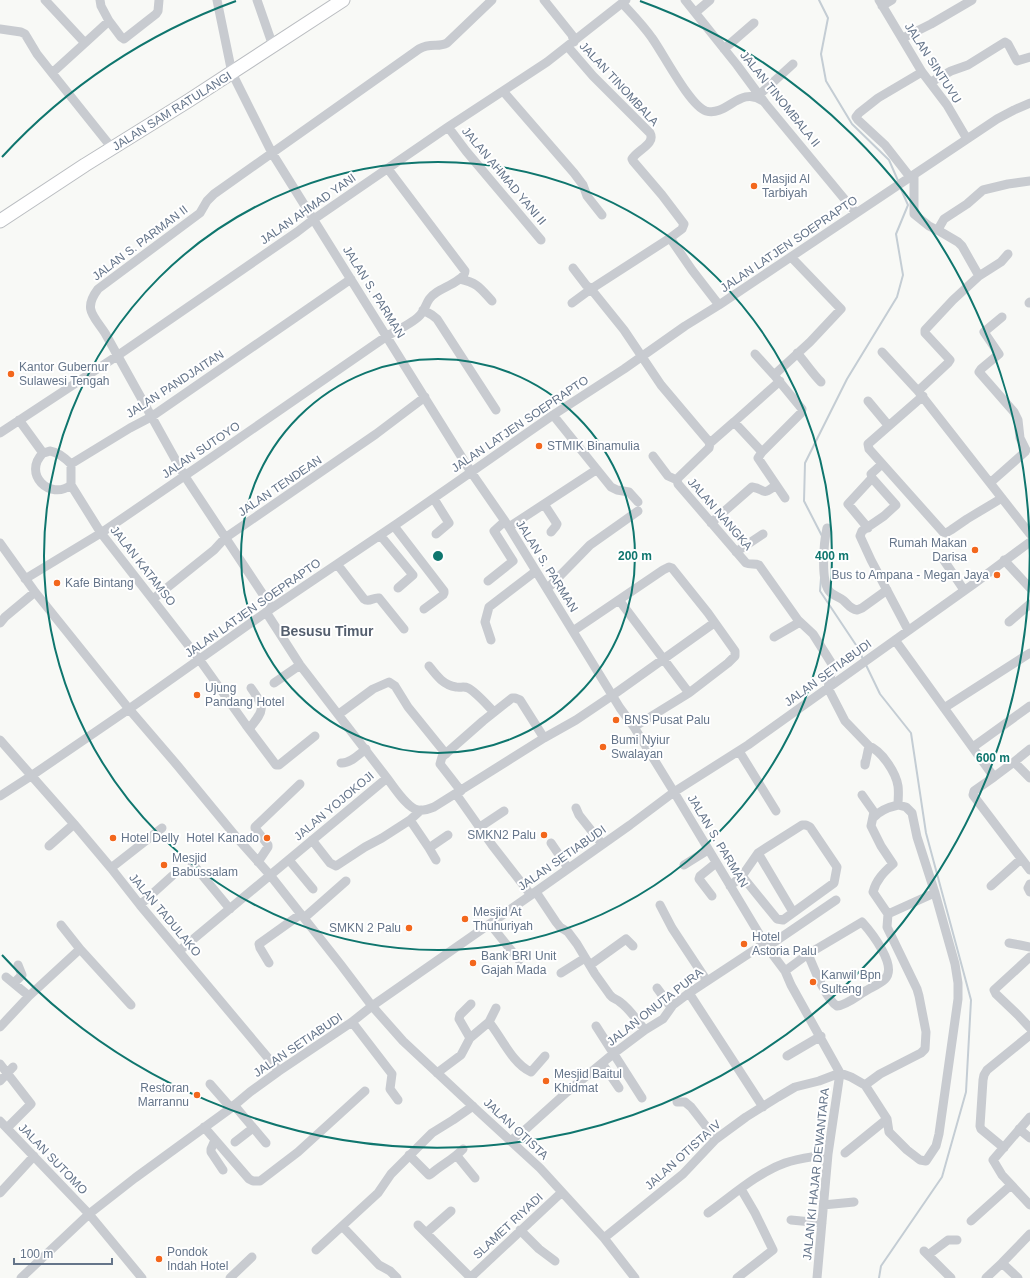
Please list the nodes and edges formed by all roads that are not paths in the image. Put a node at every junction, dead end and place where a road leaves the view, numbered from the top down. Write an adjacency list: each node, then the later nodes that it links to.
1 (46, 0): 20 (street)
2 (100, 0): 16 (street)
3 (158, 0): 16 (street)
4 (216, 0): 28 (street, JALAN S. PARMAN)
5 (257, 0): 22 (street)
6 (343, 0): 22 (highway, JALAN SAM RATULANGI)
7 (492, 0): 37 (street)
8 (544, 0): 21 (street, JALAN TINOMBALA)
9 (685, 0): 15 (street, JALAN TINOMBALA II)
10 (710, 0): 15 (street)
11 (892, 0): 14 (street)
12 (972, 0): 19 (street)
13 (624, 2): 21 (street, JALAN AHMAD YANI); 32 (street)
14 (881, 3): 19 (street, JALAN SINTUVU)
15 (696, 12): 23 (street, JALAN TINOMBALA II)
16 (109, 21): 20 (street)
17 (754, 23): 23 (street)
18 (0, 29): 27 (street)
19 (903, 38): 26 (street, JALAN SINTUVU)
20 (85, 43): 27 (street)
21 (571, 44): 30 (street, JALAN AHMAD YANI); 46 (street, JALAN TINOMBALA)
22 (273, 46): 28 (highway, JALAN SAM RATULANGI)
23 (724, 49): 31 (street, JALAN TINOMBALA II)
24 (1030, 57): 29 (street)
25 (792, 64): 31 (street)
26 (922, 72): 29 (street, JALAN SINTUVU); 39 (street)
27 (52, 73): 36 (street)
28 (232, 73): 36 (highway, JALAN SAM RATULANGI); 37 (street, JALAN S. PARMAN)
29 (931, 82): 35 (street, JALAN SINTUVU)
30 (503, 91): 34 (street, JALAN AHMAD YANI); 42 (street)
31 (759, 95): 32 (street, JALAN TINOMBALA II)
32 (765, 103): 41 (street, JALAN TINOMBALA II)
33 (1030, 103): 35 (street, JALAN LATJEN SOEPRAPTO)
34 (448, 127): 38 (street, JALAN AHMAD YANI); 47 (street, JALAN AHMAD YANI II)
35 (966, 139): 39 (street, JALAN LATJEN SOEPRAPTO)
36 (112, 148): 44 (highway, JALAN SAM RATULANGI)
37 (272, 153): 43 (street, JALAN S. PARMAN); 64 (street, JALAN S. PARMAN II)
38 (388, 169): 43 (street, JALAN AHMAD YANI); 53 (street)
39 (911, 176): 41 (street, JALAN LATJEN SOEPRAPTO); 45 (street)
40 (1030, 181): 45 (street)
41 (856, 213): 49 (street, JALAN LATJEN SOEPRAPTO)
42 (602, 215)
43 (314, 219): 52 (street, JALAN S. PARMAN); 64 (street, JALAN AHMAD YANI)
44 (0, 221)
45 (941, 232): 51 (street)
46 (670, 238): 54 (street, JALAN TINOMBALA); 57 (street)
47 (541, 240)
48 (1008, 254): 51 (street)
49 (791, 257): 57 (street, JALAN LATJEN SOEPRAPTO); 62 (street, JALAN NANGKA)
50 (573, 268): 54 (street)
51 (979, 276): 68 (street)
52 (351, 279): 60 (street, JALAN S. PARMAN); 73 (street, JALAN PANDJAITAN)
53 (460, 279): 55 (street); 58 (street, JALAN SUTOYO)
54 (591, 289): 56 (street, JALAN TINOMBALA); 65 (street)
55 (492, 301)
56 (572, 303)
57 (719, 305): 65 (street, JALAN LATJEN SOEPRAPTO)
58 (423, 310): 60 (street, JALAN SUTOYO); 71 (street)
59 (1002, 317): 89 (street)
60 (387, 336): 69 (street, JALAN S. PARMAN); 86 (street, JALAN SUTOYO)
61 (882, 352): 68 (street)
62 (798, 353): 66 (street, JALAN NANGKA); 67 (street)
63 (755, 354): 66 (street)
64 (117, 356): 73 (street); 74 (street, JALAN AHMAD YANI)
65 (642, 357): 72 (street, JALAN LATJEN SOEPRAPTO); 78 (street)
66 (777, 378): 75 (street, JALAN NANGKA); 79 (street)
67 (821, 382)
68 (920, 393): 76 (street); 89 (street)
69 (425, 397): 85 (street, JALAN S. PARMAN); 107 (street, JALAN TENDEAN)
70 (868, 401): 76 (street)
71 (496, 410)
72 (553, 415): 84 (street); 85 (street, JALAN LATJEN SOEPRAPTO)
73 (151, 417): 82 (street, JALAN PANDJAITAN); 86 (street)
74 (19, 420): 77 (street, JALAN AHMAD YANI); 80 (street)
75 (734, 422): 78 (street, JALAN NANGKA); 79 (street)
76 (888, 425): 83 (street)
77 (0, 433)
78 (710, 444): 88 (street, JALAN NANGKA)
79 (762, 452): 91 (street)
80 (43, 453): 82 (street); 90 (street)
81 (653, 456): 88 (street)
82 (71, 464): 90 (street)
83 (882, 464): 87 (street); 93 (street)
84 (596, 470): 95 (street); 121 (street)
85 (471, 472): 94 (street, JALAN LATJEN SOEPRAPTO); 97 (street, JALAN S. PARMAN)
86 (184, 475): 101 (street, JALAN SUTOYO); 107 (street)
87 (872, 478): 100 (street); 100 (street)
88 (677, 480): 96 (street, JALAN NANGKA)
89 (990, 483): 93 (street)
90 (71, 485): 101 (street, JALAN KATAMSO)
91 (776, 485): 92 (street); 96 (street)
92 (785, 498)
93 (1002, 498): 105 (street)
94 (434, 499): 98 (street, JALAN LATJEN SOEPRAPTO); 103 (street)
95 (544, 504): 97 (street); 102 (street)
96 (711, 523): 111 (street, JALAN NANGKA)
97 (507, 524): 110 (street, JALAN S. PARMAN); 114 (street)
98 (394, 526): 106 (street, JALAN LATJEN SOEPRAPTO); 128 (street)
99 (827, 528): 122 (street)
100 (868, 528): 122 (street)
101 (101, 532): 117 (street, JALAN SUTOYO); 125 (street, JALAN KATAMSO)
102 (550, 532)
103 (436, 534)
104 (763, 534): 111 (street)
105 (1030, 534)
106 (380, 535): 115 (street, JALAN LATJEN SOEPRAPTO); 119 (street)
107 (225, 538): 125 (street, JALAN TENDEAN); 129 (street)
108 (1030, 542): 113 (street, JALAN SETIABUDI)
109 (0, 543): 117 (street, JALAN OTISTA)
110 (524, 552): 114 (street); 116 (street, JALAN S. PARMAN)
111 (736, 552): 130 (street, JALAN NANGKA)
112 (943, 559): 123 (street)
113 (1004, 560): 120 (street); 123 (street, JALAN SETIABUDI)
114 (513, 561): 118 (street)
115 (337, 564): 129 (street, JALAN LATJEN SOEPRAPTO); 134 (street)
116 (536, 570): 121 (street, JALAN S. PARMAN); 138 (street)
117 (25, 579): 124 (street, JALAN OTISTA)
118 (488, 581)
119 (398, 588)
120 (1030, 588)
121 (547, 589): 136 (street, JALAN S. PARMAN)
122 (887, 590): 135 (street)
123 (964, 590): 135 (street, JALAN SETIABUDI)
124 (35, 592): 132 (street); 152 (street, JALAN OTISTA)
125 (153, 599): 141 (street, JALAN KATAMSO)
126 (619, 600): 133 (street); 136 (street); 142 (street)
127 (1030, 604): 131 (street)
128 (424, 609)
129 (269, 610): 141 (street, JALAN LATJEN SOEPRAPTO); 143 (street)
130 (800, 622): 137 (street); 147 (street, JALAN NANGKA)
131 (1009, 622)
132 (0, 623)
133 (714, 623): 142 (street); 148 (street)
134 (404, 629)
135 (908, 630): 139 (street, JALAN SETIABUDI)
136 (573, 631): 149 (street, JALAN S. PARMAN)
137 (774, 637)
138 (491, 640)
139 (895, 640): 147 (street, JALAN SETIABUDI); 151 (street)
140 (1030, 653): 151 (street)
141 (199, 659): 152 (street, JALAN LATJEN SOEPRAPTO); 156 (street, JALAN KATAMSO)
142 (664, 659): 148 (street); 149 (street)
143 (300, 665): 145 (street); 154 (street)
144 (429, 666): 153 (street)
145 (274, 683)
146 (251, 688): 156 (street)
147 (828, 688): 160 (street); 164 (street, JALAN SETIABUDI)
148 (689, 692): 155 (street)
149 (613, 695): 155 (street, JALAN S. PARMAN); 158 (street)
150 (1030, 706): 161 (street)
151 (944, 708): 161 (street)
152 (128, 709): 169 (street, JALAN LATJEN SOEPRAPTO); 199 (street, JALAN OTISTA)
153 (494, 712): 158 (street); 165 (street)
154 (339, 714): 162 (street); 165 (street)
155 (634, 727): 175 (street, JALAN S. PARMAN)
156 (250, 729): 157 (street, JALAN KATAMSO)
157 (315, 736)
158 (544, 738): 174 (street)
159 (0, 740): 169 (street, JALAN TADULAKO)
160 (869, 746): 166 (street); 178 (street)
161 (973, 747): 171 (street)
162 (366, 749): 168 (street); 170 (street)
163 (1030, 749): 167 (street)
164 (739, 751): 175 (street, JALAN SETIABUDI); 182 (street)
165 (446, 754): 174 (street)
166 (865, 762)
167 (1014, 762): 171 (street); 172 (street)
168 (341, 763)
169 (31, 776): 177 (street, JALAN LATJEN SOEPRAPTO); 185 (street, JALAN TADULAKO)
170 (387, 778): 180 (street, JALAN YOJOKOJI); 189 (street, JALAN YOJOKOJI)
171 (994, 778): 196 (street)
172 (1030, 778)
173 (300, 784): 199 (street)
174 (459, 792): 180 (street); 186 (street)
175 (674, 792): 191 (street, JALAN SETIABUDI); 194 (street, JALAN S. PARMAN)
176 (862, 795): 183 (street)
177 (0, 796)
178 (898, 805): 183 (street); 280 (street)
179 (576, 808): 191 (street)
180 (421, 810): 184 (street)
181 (504, 811): 186 (street)
182 (776, 811)
183 (873, 818): 223 (street)
184 (410, 820): 189 (street); 193 (street)
185 (74, 824): 192 (street); 203 (street, JALAN TADULAKO)
186 (480, 827): 215 (street)
187 (162, 828): 203 (street)
188 (448, 835): 193 (street)
189 (312, 840): 197 (street, JALAN YOJOKOJI)
190 (551, 843): 204 (street)
191 (602, 844): 204 (street, JALAN SETIABUDI)
192 (49, 846)
193 (429, 848): 198 (street)
194 (708, 850): 201 (street, JALAN S. PARMAN); 202 (street)
195 (758, 854): 208 (street); 222 (street); 222 (street)
196 (1021, 859): 205 (street); 212 (street)
197 (288, 860): 206 (street, JALAN YOJOKOJI); 213 (street)
198 (436, 860)
199 (258, 862): 206 (street, JALAN OTISTA)
200 (192, 863): 221 (street)
201 (716, 863): 211 (street, JALAN S. PARMAN); 217 (street)
202 (684, 865)
203 (111, 868): 219 (street, JALAN TADULAKO)
204 (568, 868): 215 (street, JALAN SETIABUDI)
205 (1030, 870)
206 (270, 875): 221 (street, JALAN YOJOKOJI); 224 (street, JALAN OTISTA)
207 (172, 876): 219 (street)
208 (742, 876): 211 (street); 222 (street)
209 (346, 881): 224 (street)
210 (1030, 884): 214 (street)
211 (730, 886): 228 (street, JALAN S. PARMAN)
212 (991, 886)
213 (313, 889)
214 (1030, 892)
215 (534, 894): 225 (street, JALAN SETIABUDI); 236 (street)
216 (930, 895): 223 (street)
217 (712, 896)
218 (836, 900): 228 (street, JALAN ONUTA PURA)
219 (140, 905): 232 (street, JALAN TADULAKO)
220 (660, 906): 241 (street)
221 (230, 909): 232 (street, JALAN YOJOKOJI)
222 (793, 912)
223 (888, 914): 270 (street)
224 (302, 916): 237 (street); 247 (street, JALAN OTISTA)
225 (490, 924): 235 (street); 247 (street, JALAN SETIABUDI)
226 (61, 925): 231 (street)
227 (1009, 943): 230 (street)
228 (766, 945): 239 (street, JALAN S. PARMAN); 241 (street, JALAN ONUTA PURA)
229 (633, 946): 236 (street)
230 (1030, 948)
231 (80, 949): 244 (street); 246 (street)
232 (179, 951): 265 (street, JALAN TADULAKO)
233 (808, 954): 233 (street); 239 (street)
234 (1030, 957): 254 (street)
235 (518, 960)
236 (587, 962): 240 (street); 255 (street)
237 (269, 963)
238 (18, 965): 244 (street)
239 (785, 971): 257 (street, JALAN S. PARMAN)
240 (561, 973)
241 (707, 981): 243 (street, JALAN ONUTA PURA)
242 (657, 988): 248 (street)
243 (689, 993): 248 (street, JALAN ONUTA PURA); 278 (street)
244 (29, 996): 252 (street)
245 (471, 1004): 258 (street)
246 (131, 1005)
247 (372, 1006): 250 (street, JALAN SETIABUDI); 266 (street, JALAN OTISTA)
248 (672, 1007): 255 (street, JALAN ONUTA PURA)
249 (496, 1008): 251 (street)
250 (352, 1022): 265 (street, JALAN SETIABUDI); 274 (street)
251 (489, 1022): 258 (street); 260 (street)
252 (1, 1023)
253 (596, 1026): 259 (street)
254 (1030, 1028)
255 (645, 1030): 259 (street, JALAN ONUTA PURA)
256 (1030, 1035): 292 (street)
257 (821, 1036): 261 (street); 267 (street, JALAN S. PARMAN)
258 (470, 1038): 266 (street)
259 (614, 1054): 262 (street, JALAN ONUTA PURA); 273 (street)
260 (545, 1056)
261 (786, 1056)
262 (602, 1063): 271 (street); 289 (street, JALAN ONUTA PURA)
263 (0, 1064): 264 (street)
264 (10, 1070): 268 (street); 282 (street)
265 (279, 1071): 277 (street, JALAN SETIABUDI)
266 (437, 1073): 276 (street, JALAN OTISTA)
267 (840, 1073): 270 (street); 278 (street, JALAN OTISTA IV); 294 (street, JALAN KI HAJAR DEWANTARA)
268 (0, 1081)
269 (210, 1084): 277 (street)
270 (865, 1084): 280 (street)
271 (618, 1088)
272 (365, 1090): 288 (street)
273 (642, 1098)
274 (398, 1100)
275 (677, 1102): 287 (street)
276 (473, 1106): 289 (street, JALAN OTISTA); 295 (street)
277 (232, 1107): 283 (street, JALAN SETIABUDI); 284 (street)
278 (763, 1107): 287 (street, JALAN OTISTA IV)
279 (1030, 1117): 285 (street)
280 (887, 1119): 293 (street)
281 (0, 1121): 282 (street, JALAN SUTOMO)
282 (7, 1128): 296 (street, JALAN SUTOMO)
283 (204, 1128): 288 (street); 307 (street, JALAN SETIABUDI)
284 (253, 1128): 290 (street); 291 (street)
285 (1019, 1129): 286 (street); 292 (street)
286 (1030, 1138)
287 (716, 1139): 317 (street, JALAN OTISTA IV)
288 (215, 1140): 297 (street)
289 (510, 1141): 301 (street, JALAN OTISTA)
290 (234, 1142)
291 (266, 1143)
292 (1004, 1148): 299 (street)
293 (845, 1153)
294 (828, 1154): 300 (street); 304 (street, JALAN KI HAJAR DEWANTARA)
295 (409, 1155): 298 (street); 313 (street)
296 (34, 1156): 302 (street); 307 (street, JALAN SUTOMO)
297 (223, 1170)
298 (475, 1178)
299 (1011, 1185): 305 (street); 310 (street)
300 (741, 1189): 308 (street); 329 (street)
301 (562, 1192): 314 (street, SLAMET RIYADI); 317 (street, JALAN OTISTA)
302 (0, 1193)
303 (854, 1202): 304 (street)
304 (823, 1204): 311 (street, JALAN KI HAJAR DEWANTARA)
305 (1030, 1205)
306 (451, 1210): 315 (street)
307 (89, 1214): 324 (street, JALAN SETIABUDI); 325 (street, JALAN SUTOMO)
308 (708, 1214)
309 (791, 1220): 311 (street)
310 (971, 1221)
311 (822, 1223): 330 (street, JALAN KI HAJAR DEWANTARA)
312 (418, 1225): 315 (street)
313 (342, 1226): 319 (street); 327 (street)
314 (520, 1230): 321 (street); 328 (street, SLAMET RIYADI)
315 (426, 1233): 328 (street)
316 (1030, 1234): 322 (street)
317 (604, 1238): 323 (street, JALAN OTISTA)
318 (957, 1240): 331 (street)
319 (316, 1250)
320 (252, 1257): 326 (street)
321 (555, 1261)
322 (1002, 1263): 332 (street); 333 (street)
323 (633, 1277)
324 (21, 1278)
325 (142, 1278)
326 (230, 1278)
327 (397, 1278)
328 (471, 1278)
329 (738, 1278)
330 (817, 1278)
331 (951, 1278)
332 (986, 1278)
333 (1018, 1278)

